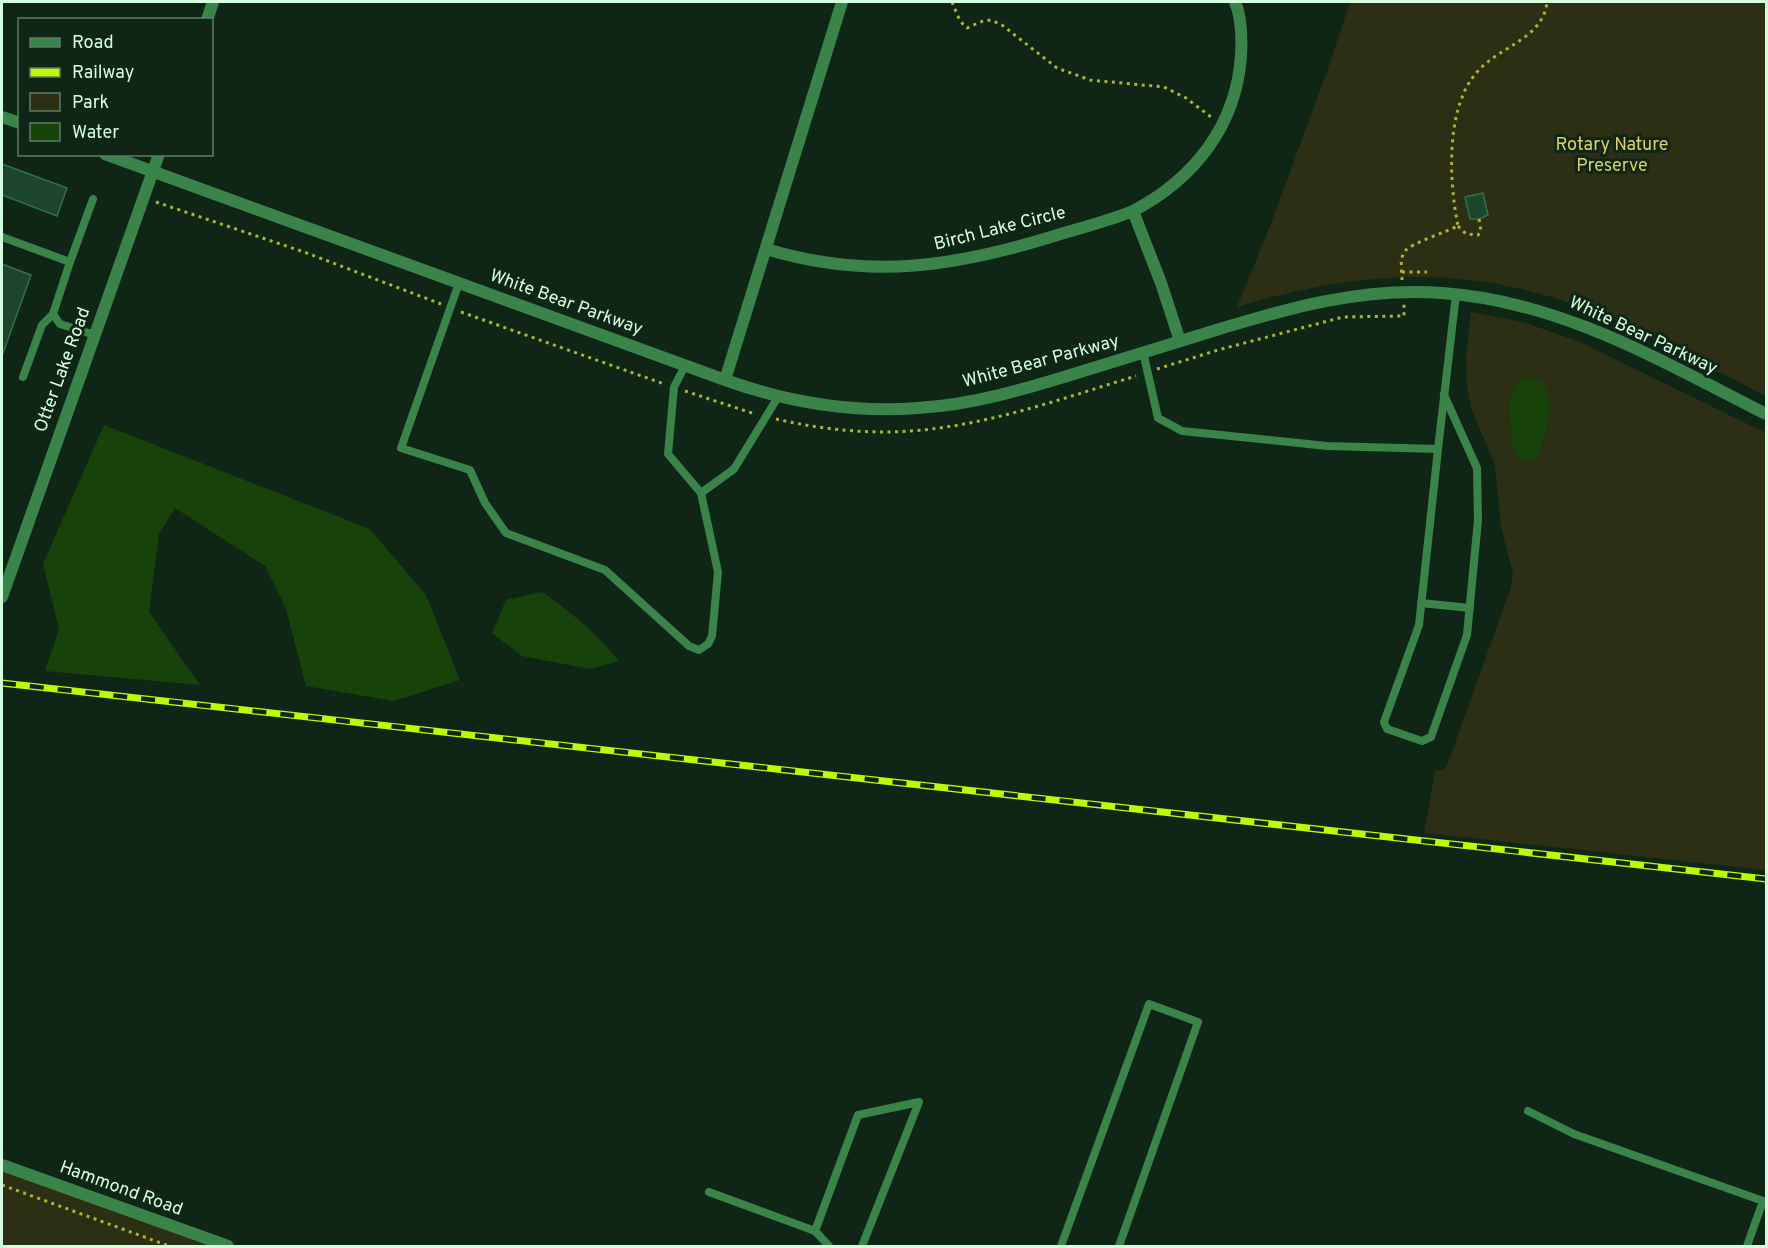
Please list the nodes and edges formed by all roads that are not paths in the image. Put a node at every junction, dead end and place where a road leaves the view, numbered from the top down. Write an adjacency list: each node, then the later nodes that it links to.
1 (213, 2): 4 (street)
2 (842, 2): 13 (street)
3 (1235, 2): 11 (street, Birch Lake Circle)
4 (208, 18)
5 (2, 117): 6 (street)
6 (18, 122)
7 (110, 156): 9 (street, White Bear Parkway)
8 (158, 156): 9 (street, Otter Lake Road)
9 (153, 172): 15 (street, White Bear Parkway); 18 (street, Otter Lake Road)
10 (93, 199): 14 (lane)
11 (1133, 211): 13 (street, Birch Lake Circle); 19 (street)
12 (2, 237): 14 (lane)
13 (766, 249): 23 (street)
14 (70, 262): 17 (lane)
15 (459, 283): 21 (street, White Bear Parkway); 28 (lane)
16 (1456, 294): 19 (street, White Bear Parkway); 24 (lane); 26 (street, White Bear Parkway)
17 (54, 314): 18 (lane); 22 (lane)
18 (94, 335): 29 (street, Otter Lake Road)
19 (1180, 341): 20 (street, White Bear Parkway)
20 (1143, 352): 25 (street, White Bear Parkway); 27 (lane)
21 (685, 366): 23 (street, White Bear Parkway); 28 (lane)
22 (23, 378)
23 (725, 380): 25 (street, White Bear Parkway)
24 (1444, 395): 27 (lane); 31 (lane)
25 (778, 397): 28 (lane)
26 (1767, 414)
27 (1438, 449): 30 (lane)
28 (701, 493)
29 (2, 597)
30 (1421, 603): 31 (lane); 31 (lane)
31 (1470, 608)
32 (1528, 1111): 35 (lane)
33 (2, 1165): 37 (street, Hammond Road)
34 (709, 1192): 36 (lane)
35 (1765, 1201): 42 (lane)
36 (815, 1231): 38 (lane); 39 (lane)
37 (228, 1246)
38 (829, 1246)
39 (862, 1246)
40 (1061, 1246): 41 (lane)
41 (1119, 1246)
42 (1747, 1246)

